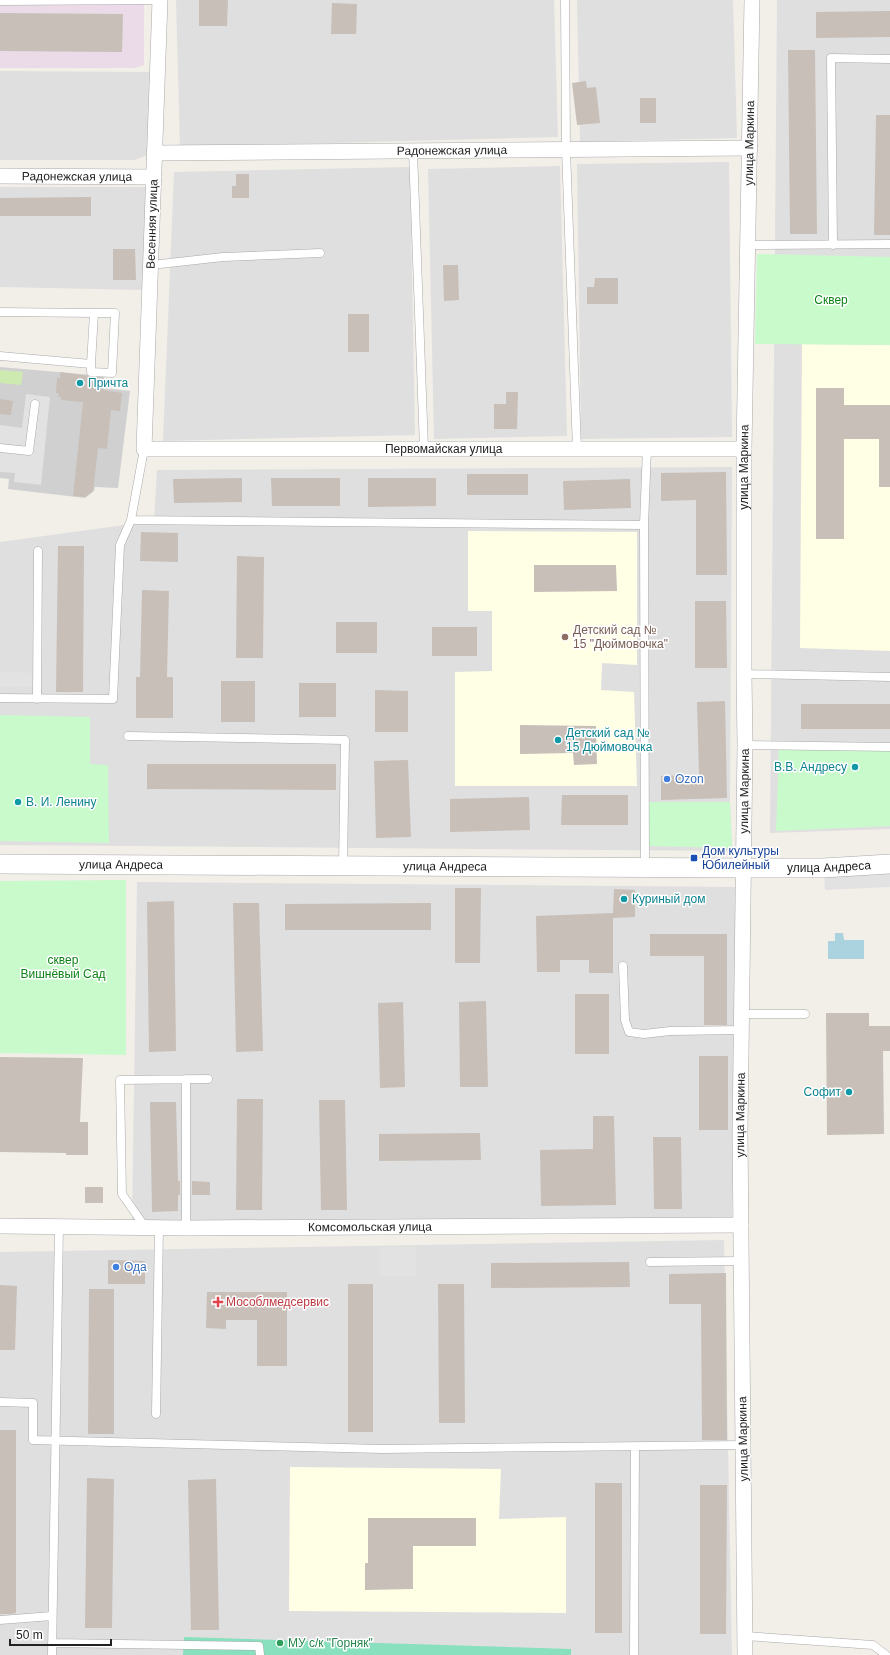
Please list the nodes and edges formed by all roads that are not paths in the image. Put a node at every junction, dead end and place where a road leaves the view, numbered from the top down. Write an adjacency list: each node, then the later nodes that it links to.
1 (160, 0): 4 (lane); 9 (street, Весенняя улица)
2 (565, 0): 7 (lane)
3 (752, 0): 6 (street, улица Маркина)
4 (0, 1)
5 (890, 59): 12 (lane)
6 (750, 148): 7 (street, Радонежская улица); 14 (street, улица Маркина)
7 (566, 150): 8 (street, Радонежская улица); 23 (lane)
8 (413, 151): 9 (street, Радонежская улица); 26 (lane)
9 (154, 153): 11 (street, Весенняя улица)
10 (0, 176): 11 (street, Радонежская улица)
11 (154, 177): 16 (street, Весенняя улица)
12 (833, 244): 13 (lane); 14 (lane)
13 (890, 244)
14 (748, 245): 27 (street, улица Маркина)
15 (320, 253): 16 (lane)
16 (151, 265): 25 (street, Весенняя улица)
17 (0, 312): 18 (lane)
18 (94, 313): 20 (lane); 20 (lane)
19 (0, 356): 20 (lane)
20 (92, 364)
21 (36, 404): 22 (lane)
22 (0, 448)
23 (577, 448): 24 (street, Первомайская улица); 26 (street, Первомайская улица)
24 (647, 448): 27 (street, Первомайская улица); 29 (lane)
25 (144, 449): 26 (street, Первомайская улица); 28 (lane)
26 (424, 449)
27 (744, 449): 31 (street, улица Маркина)
28 (131, 520): 29 (lane); 34 (lane)
29 (644, 525): 41 (lane)
30 (38, 551): 34 (lane)
31 (744, 674): 32 (lane); 36 (street, улица Маркина)
32 (890, 676)
33 (0, 698): 34 (lane)
34 (37, 699)
35 (128, 736): 40 (lane)
36 (745, 745): 37 (lane); 42 (street, улица Маркина)
37 (890, 747)
38 (0, 864): 40 (street, улица Андреса)
39 (890, 864): 42 (street, улица Андреса)
40 (343, 866): 41 (street, улица Андреса)
41 (645, 867): 42 (street, улица Андреса)
42 (743, 868): 44 (street, улица Маркина)
43 (623, 966): 46 (lane)
44 (742, 1014): 45 (lane); 46 (street, улица Маркина)
45 (805, 1014)
46 (742, 1030): 49 (street, улица Маркина)
47 (186, 1079): 48 (lane); 52 (lane); 53 (lane)
48 (208, 1079)
49 (741, 1225): 53 (street, Комсомольская улица); 54 (street, улица Маркина)
50 (0, 1226): 51 (street, Комсомольская улица)
51 (59, 1226): 52 (street, Комсомольская улица); 58 (lane)
52 (152, 1227): 53 (street, Комсомольская улица); 57 (lane)
53 (186, 1228)
54 (741, 1261): 55 (lane); 59 (street, улица Маркина)
55 (650, 1262)
56 (0, 1402): 58 (lane)
57 (156, 1414)
58 (55, 1441): 60 (lane); 61 (lane)
59 (743, 1445): 60 (lane); 63 (street, улица Маркина)
60 (635, 1447): 67 (lane)
61 (52, 1616): 62 (lane); 64 (lane)
62 (0, 1620)
63 (745, 1636): 68 (street, улица Маркина); 69 (lane)
64 (52, 1643): 65 (lane); 66 (lane)
65 (52, 1655)
66 (260, 1655)
67 (634, 1655)
68 (745, 1655)
69 (886, 1655)

